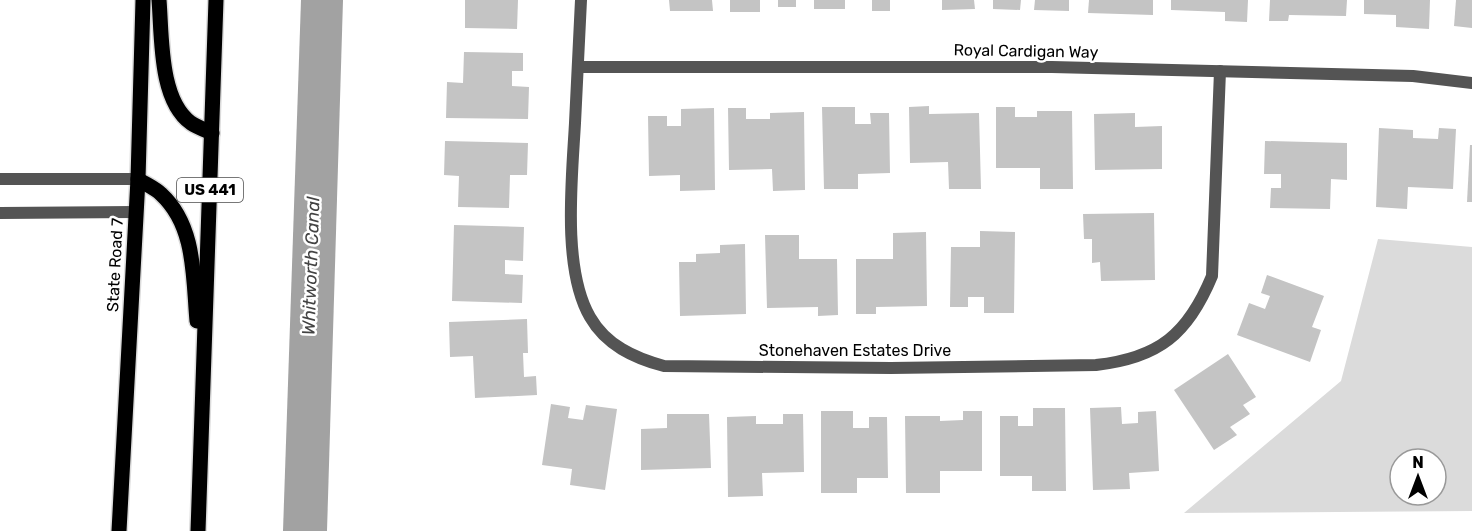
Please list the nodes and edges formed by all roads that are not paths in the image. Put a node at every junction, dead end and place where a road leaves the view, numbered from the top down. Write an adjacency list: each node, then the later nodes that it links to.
1 (143, 0): 10 (main road, State Road 7)
2 (159, 0): 8 (main road)
3 (216, 0): 8 (main road, US 441)
4 (581, 0): 5 (street, Stonehaven Estates Drive)
5 (578, 67): 6 (street, Royal Cardigan Way); 6 (street, Stonehaven Estates Drive)
6 (1220, 71): 7 (street, Royal Cardigan Way)
7 (1472, 83)
8 (212, 133): 13 (main road, US 441)
9 (0, 179): 10 (street)
10 (138, 179): 11 (main road, State Road 7); 13 (main road)
11 (135, 212): 12 (street); 14 (main road, State Road 7)
12 (0, 213)
13 (203, 381): 15 (main road, US 441)
14 (119, 531)
15 (198, 531)

